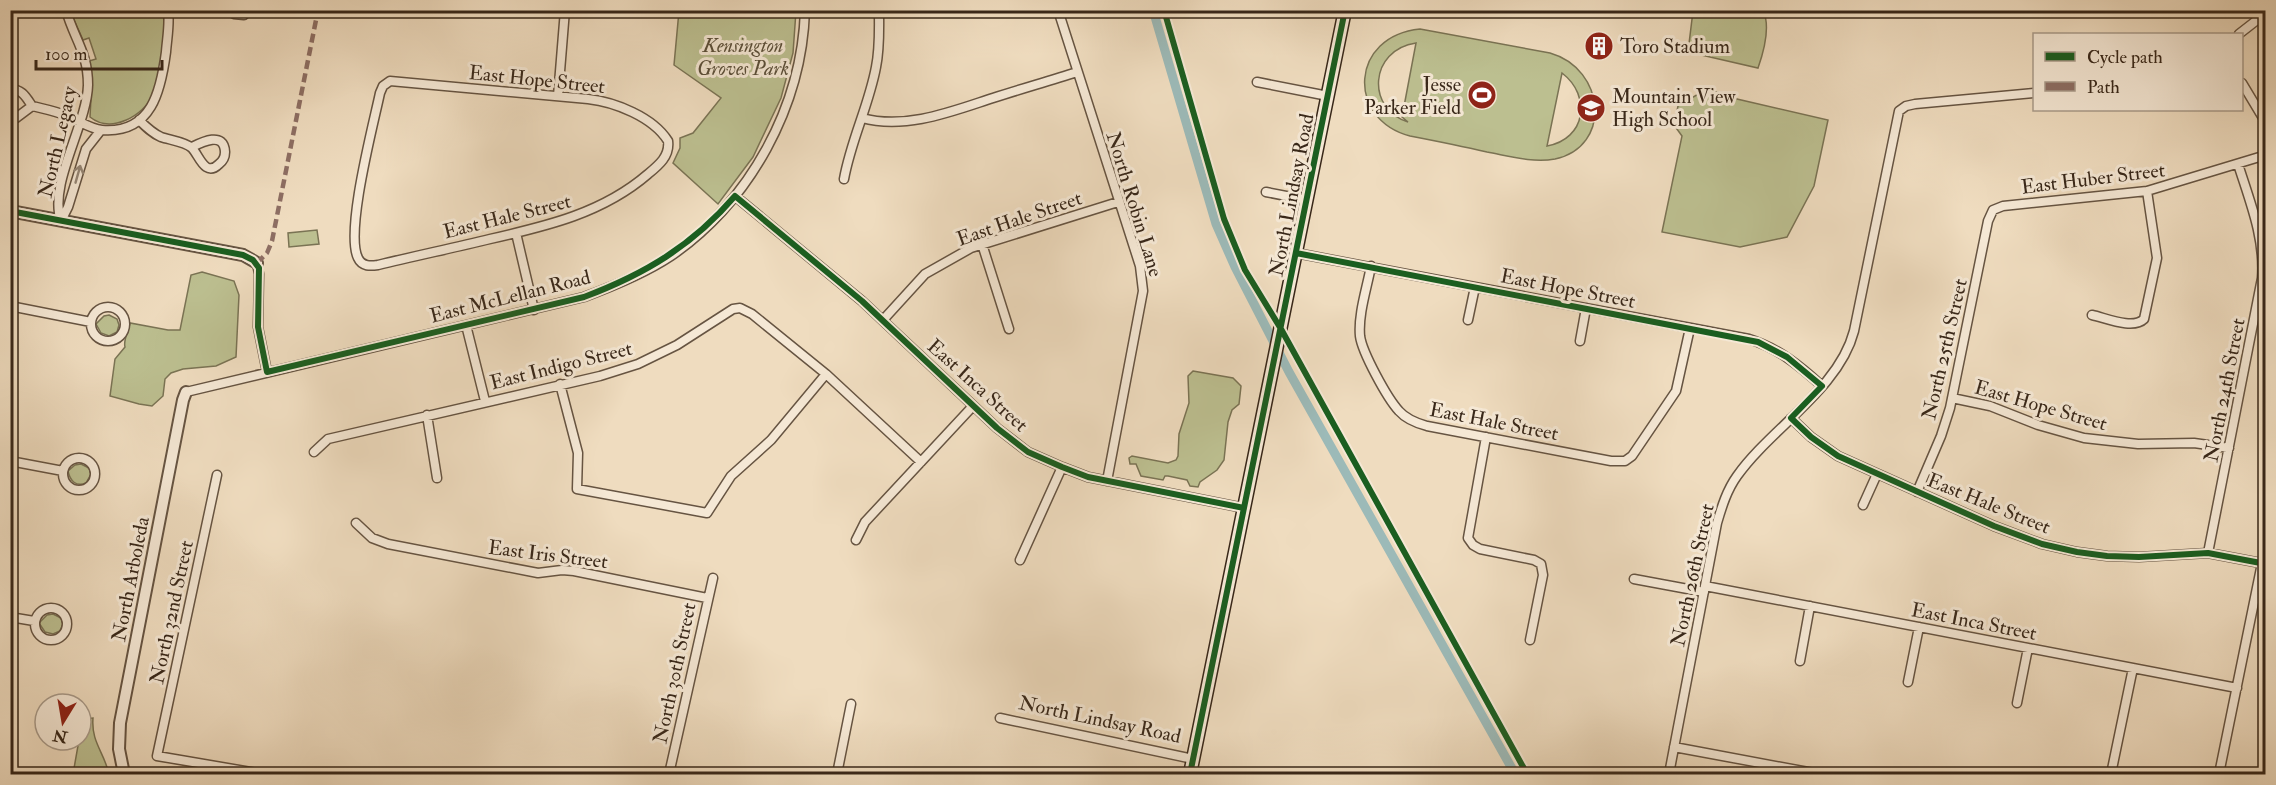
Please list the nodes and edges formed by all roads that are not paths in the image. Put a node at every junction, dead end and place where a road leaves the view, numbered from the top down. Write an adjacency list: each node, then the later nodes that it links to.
1 (66, 10): 23 (street, North Legacy)
2 (168, 10): 22 (street)
3 (229, 10): 4 (street)
4 (248, 10)
5 (565, 10): 17 (street)
6 (805, 10): 33 (street, East McLellan Road)
7 (879, 10): 21 (street)
8 (1058, 10): 12 (street, North Robin Lane)
9 (1345, 10): 18 (main road, North Lindsay Road)
10 (2265, 13): 11 (street)
11 (2240, 33)
12 (1077, 72): 21 (street); 35 (street, North Robin Lane)
13 (1257, 82): 18 (street)
14 (2243, 86): 24 (street)
15 (10, 89): 19 (street)
16 (2033, 93): 60 (street, North 26th Street)
17 (558, 96): 26 (street, East Hope Street); 43 (street, East Hope Street)
18 (1328, 96): 34 (main road, North Lindsay Road)
19 (32, 106): 20 (street); 23 (street)
20 (10, 118)
21 (862, 118): 30 (street)
22 (139, 120): 25 (street); 27 (street)
23 (81, 122): 25 (street); 38 (street, North Legacy)
24 (2265, 123)
25 (101, 130): 38 (street, North Legacy, one-way to 25)
26 (669, 145): 39 (street, East Hale Street)
27 (192, 147)
28 (2265, 155): 29 (street, East Huber Street)
29 (2238, 164): 31 (street, East Huber Street); 68 (street, North 24th Street)
30 (843, 179)
31 (2147, 191): 36 (street, East Huber Street); 49 (street)
32 (1266, 192): 34 (street, North Lindsay Road)
33 (735, 196): 48 (street, East McLellan Road); 50 (street, East Inca Street)
34 (1307, 200): 41 (main road, North Lindsay Road)
35 (1118, 202): 40 (street, East Hale Street); 77 (street, North Robin Lane)
36 (1993, 210): 62 (street, North 25th Street)
37 (10, 211): 38 (street)
38 (61, 221): 42 (street)
39 (516, 233): 43 (street, East Hale Street); 48 (street)
40 (982, 244): 50 (street, East Hale Street); 55 (street)
41 (1296, 253): 44 (street, East Hope Street); 80 (main road, North Lindsay Road)
42 (257, 263): 57 (street)
43 (363, 264)
44 (1371, 266): 45 (street, East Hope Street); 67 (street, East Hale Street)
45 (1474, 286): 47 (street, East Hope Street); 51 (street)
46 (10, 306): 52 (street)
47 (1586, 308): 54 (street, East Hope Street); 56 (street)
48 (534, 310): 53 (street, East McLellan Road)
49 (2092, 315)
50 (883, 320): 64 (street, East Inca Street)
51 (1468, 320)
52 (91, 322): 52 (street)
53 (466, 325): 57 (street, East McLellan Road); 63 (street)
54 (1690, 328): 60 (street, East Hope Street); 67 (street, East Hale Street)
55 (1009, 329)
56 (1580, 341)
57 (267, 372): 61 (street, East McLellan Road)
58 (826, 374): 59 (street, East Indigo Street); 59 (street); 71 (street, East Indigo Street)
59 (560, 384): 63 (street, East Indigo Street)
60 (1822, 386): 66 (street, North 26th Street)
61 (186, 392): 105 (street, North Arboleda)
62 (1952, 398): 68 (street, East Hope Street); 78 (street, North 25th Street)
63 (485, 401): 65 (street, East Indigo Street)
64 (973, 406): 71 (street); 72 (street, East Inca Street)
65 (427, 415): 69 (street, East Indigo Street); 76 (street)
66 (1791, 418): 75 (street, East Hale Street); 88 (street, North 26th Street)
67 (1486, 437): 94 (street)
68 (2229, 448): 83 (street, North 24th Street)
69 (314, 452)
70 (10, 461): 73 (street)
71 (921, 462): 82 (street)
72 (1062, 468): 77 (street, East Inca Street); 84 (street)
73 (63, 471): 73 (street)
74 (217, 474): 106 (street, North 32nd Street)
75 (1877, 474): 78 (street, East Hale Street); 79 (street)
76 (437, 478)
77 (1107, 481): 80 (street, East Inca Street)
78 (1917, 492): 83 (street, East Hale Street)
79 (1863, 505)
80 (1244, 508): 104 (main road, North Lindsay Road)
81 (356, 523): 89 (street, East Iris Street)
82 (856, 540)
83 (2208, 553): 85 (street, East Hale Street)
84 (1020, 560)
85 (2264, 563): 99 (street)
86 (713, 578): 89 (street, North 30th Street)
87 (1634, 579): 88 (street, East Inca Street)
88 (1704, 589): 90 (street, East Inca Street); 103 (street, North 26th Street)
89 (707, 598): 107 (street, North 30th Street)
90 (1810, 606): 93 (street, East Inca Street); 96 (street)
91 (10, 617): 92 (street)
92 (34, 621)
93 (1919, 627): 95 (street, East Inca Street); 98 (street)
94 (1530, 640)
95 (2028, 648): 97 (street, East Inca Street); 100 (street)
96 (1800, 661)
97 (2133, 668): 99 (street, East Inca Street); 112 (street)
98 (1908, 682)
99 (2237, 688): 113 (street)
100 (2017, 703)
101 (850, 704): 108 (street)
102 (1000, 718): 104 (street, North Lindsay Road)
103 (1674, 747): 110 (street, North 26th Street); 111 (street)
104 (1193, 759): 109 (main road, North Lindsay Road)
105 (124, 774)
106 (263, 774)
107 (669, 774)
108 (837, 774)
109 (1190, 774)
110 (1669, 774)
111 (1819, 774)
112 (2111, 774)
113 (2220, 774)

